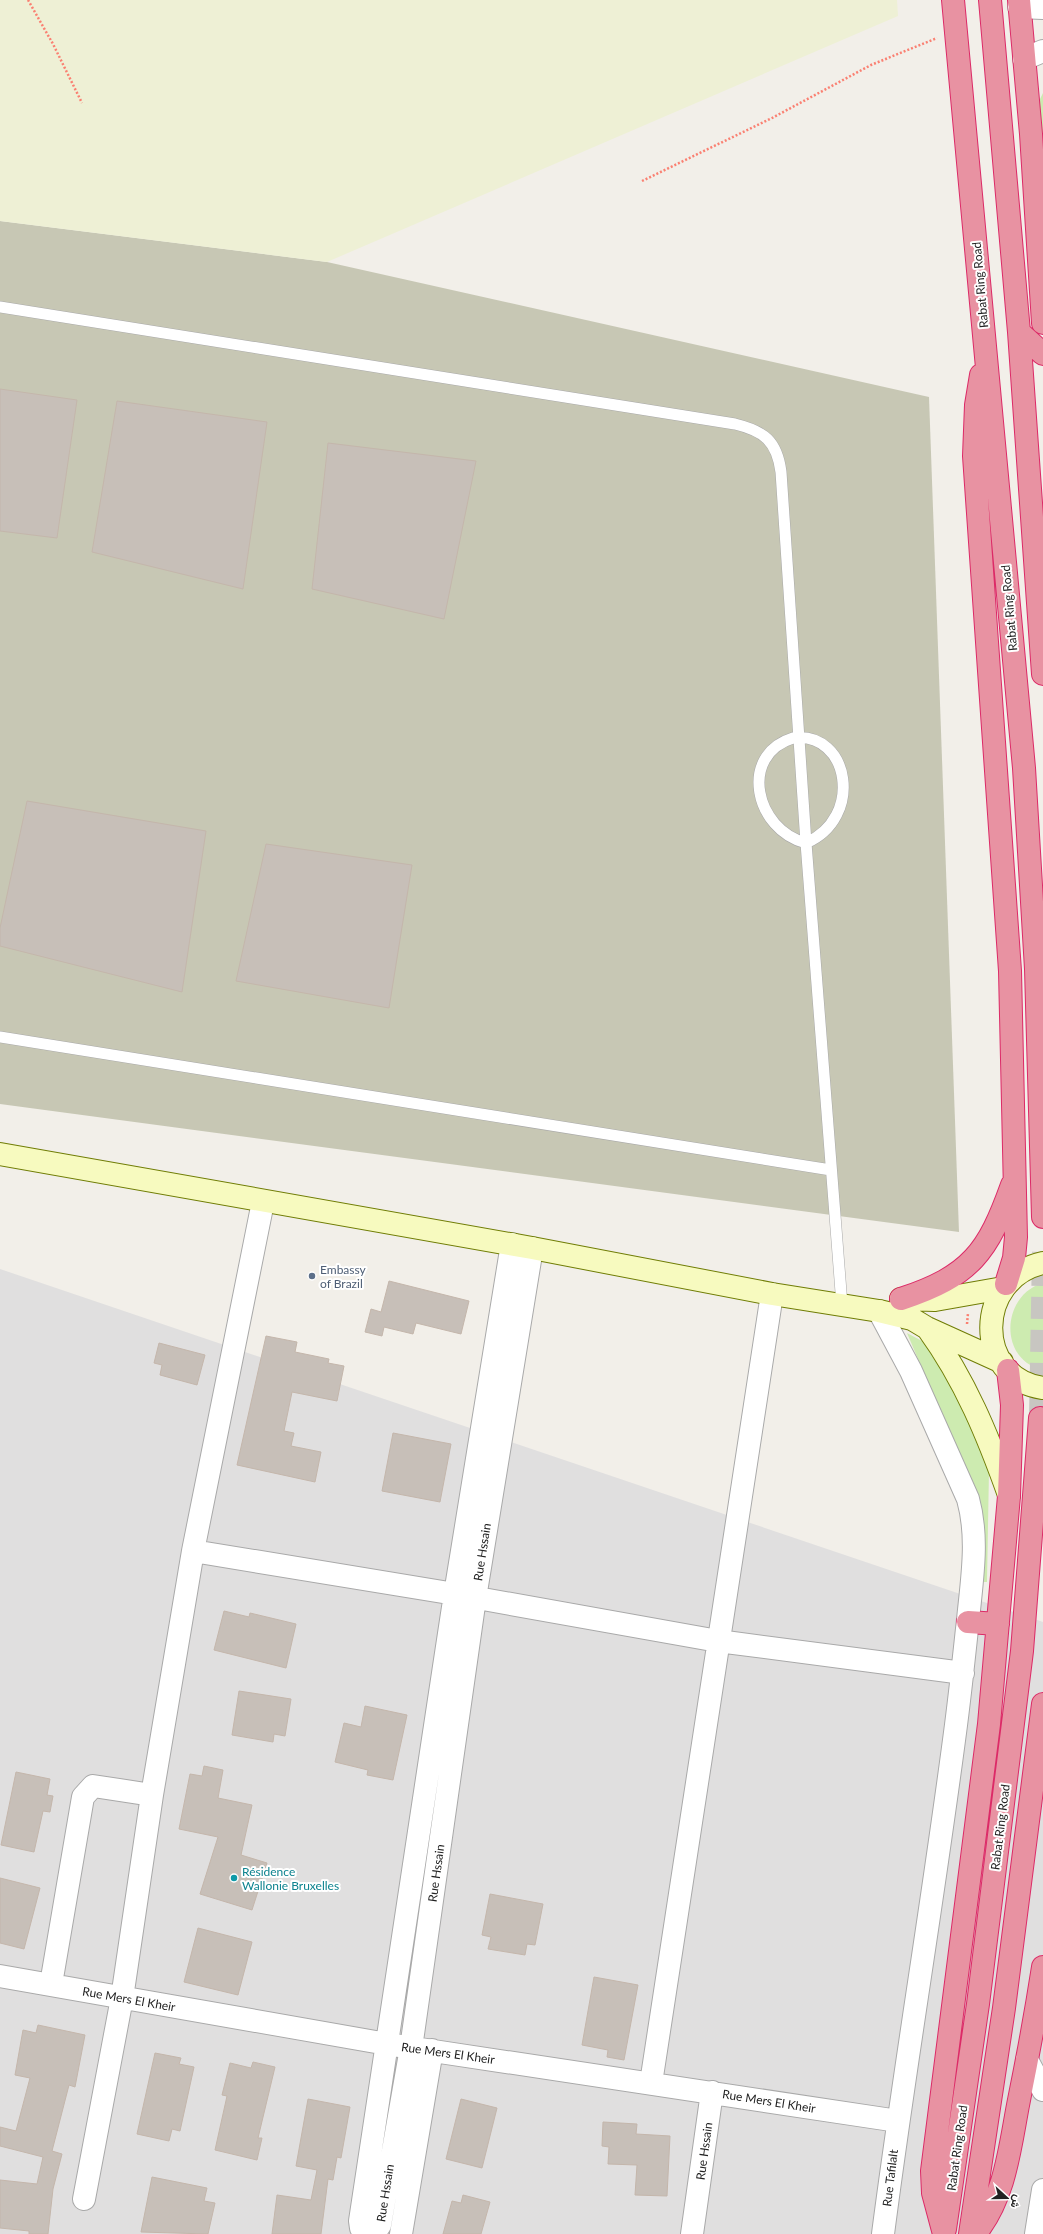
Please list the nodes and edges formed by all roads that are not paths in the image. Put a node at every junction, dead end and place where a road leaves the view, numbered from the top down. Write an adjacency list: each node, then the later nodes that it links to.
1 (953, 0): 10 (highway, Rabat Ring Road)
2 (990, 0): 8 (highway)
3 (1019, 3): 4 (street); 5 (highway)
4 (1043, 8)
5 (1033, 55): 7 (highway)
6 (0, 307): 12 (lane)
7 (1043, 323)
8 (1019, 332): 9 (highway); 11 (highway)
9 (1043, 354)
10 (987, 355): 17 (highway); 19 (highway, Rabat Ring Road)
11 (1043, 674)
12 (799, 738): 13 (lane); 13 (lane); 13 (lane)
13 (806, 843): 16 (lane)
14 (0, 1037): 16 (lane)
15 (0, 1154): 18 (street)
16 (831, 1170): 25 (lane)
17 (1016, 1172): 22 (highway); 24 (highway)
18 (263, 1202): 20 (street); 32 (street)
19 (1043, 1217)
20 (522, 1246): 23 (street); 33 (street, Rue Hssain)
21 (1043, 1263): 22 (street)
22 (1005, 1286): 24 (street); 28 (street)
23 (772, 1294): 25 (street); 36 (street)
24 (901, 1299): 26 (street)
25 (842, 1305): 26 (street)
26 (879, 1311): 27 (street); 34 (street, Rue Tafilalt)
27 (927, 1328): 28 (street); 31 (street)
28 (1005, 1366): 29 (street); 31 (highway)
29 (1043, 1388)
30 (1040, 1418): 57 (highway, Rabat Ring Road)
31 (1009, 1496): 35 (highway)
32 (193, 1551): 33 (street); 39 (street)
33 (465, 1596): 36 (street); 44 (street, Rue Hssain); 45 (street, Rue Hssain)
34 (968, 1622): 35 (highway); 37 (street, Rue Tafilalt)
35 (998, 1624): 57 (highway)
36 (718, 1642): 37 (street); 48 (street)
37 (963, 1673): 51 (street, Rue Tafilalt)
38 (1043, 1704): 58 (highway, Rabat Ring Road)
39 (152, 1795): 42 (street); 43 (street)
40 (1043, 1967): 47 (highway)
41 (0, 1976): 42 (street, Rue Mers El Kheir)
42 (51, 1984): 43 (street, Rue Mers El Kheir)
43 (122, 1998): 44 (street, Rue Mers El Kheir); 53 (street)
44 (387, 2044): 45 (street, Rue Mers El Kheir); 45 (street, Rue Hssain)
45 (411, 2048): 46 (street, Rue Mers El Kheir)
46 (432, 2050): 48 (street, Rue Mers El Kheir); 54 (street)
47 (1027, 2060): 49 (street); 59 (highway)
48 (651, 2083): 50 (street, Rue Mers El Kheir)
49 (1043, 2090)
50 (712, 2092): 51 (street, Rue Mers El Kheir); 55 (street, Rue Hssain)
51 (898, 2121): 56 (street, Rue Tafilalt)
52 (1043, 2190): 60 (street)
53 (84, 2199)
54 (401, 2234)
55 (692, 2234)
56 (883, 2234)
57 (944, 2234)
58 (970, 2234)
59 (975, 2234)
60 (1036, 2234)

